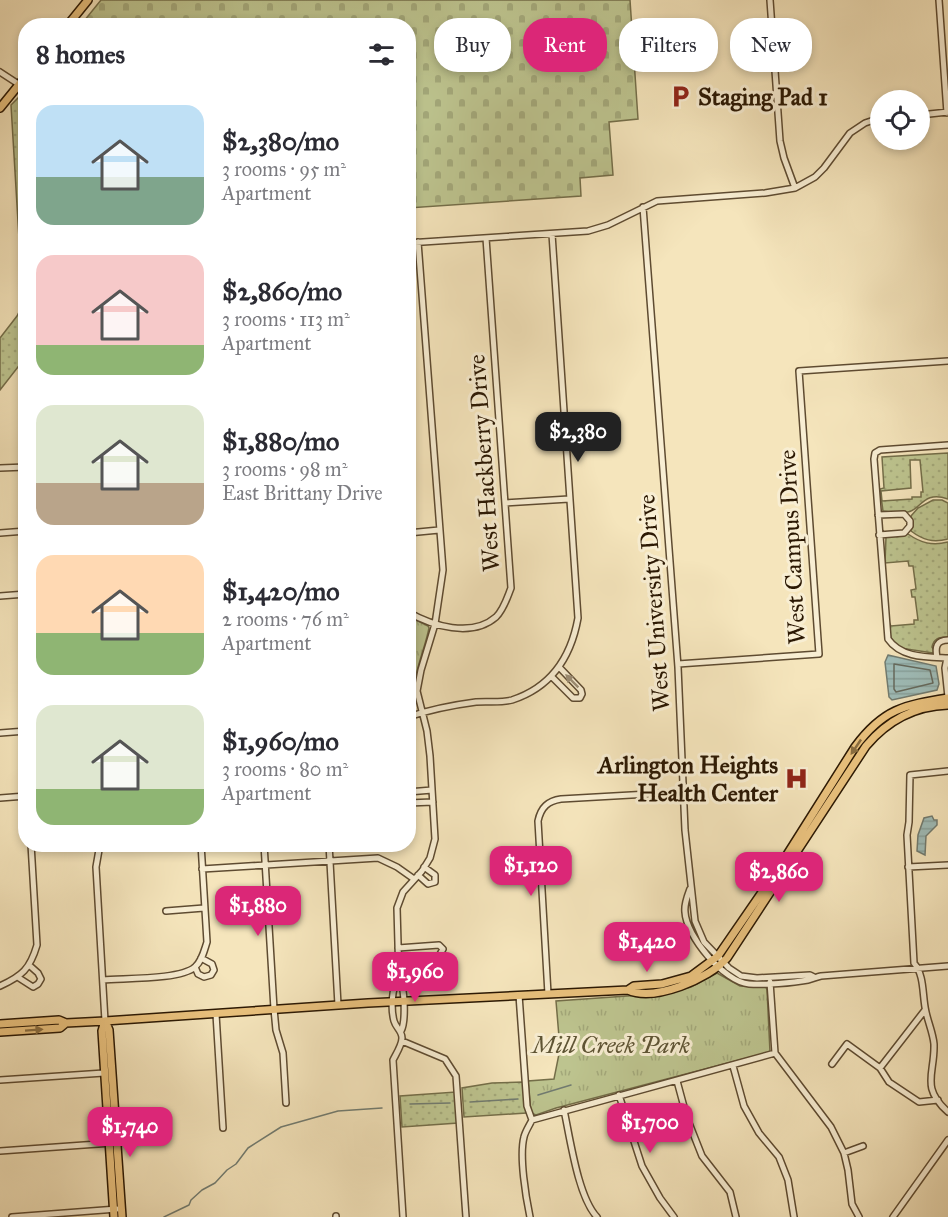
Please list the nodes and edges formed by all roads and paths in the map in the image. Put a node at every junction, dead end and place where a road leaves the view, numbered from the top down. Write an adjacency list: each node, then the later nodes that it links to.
1 (88, 0): 4 (main road)
2 (770, 0): 12 (street)
3 (939, 0): 9 (street)
4 (73, 18)
5 (0, 72): 6 (street)
6 (18, 84)
7 (18, 91): 8 (main road)
8 (0, 108)
9 (947, 112): 10 (street)
10 (930, 113)
11 (870, 121): 12 (street)
12 (795, 188): 13 (street)
13 (643, 207): 14 (street); 36 (street, West University Drive)
14 (552, 234): 15 (street); 21 (street)
15 (486, 238): 16 (street); 22 (street, West Hackberry Drive)
16 (418, 242): 24 (street)
17 (948, 361): 36 (street, West Campus Drive)
18 (948, 446): 23 (street)
19 (18, 467): 20 (street)
20 (0, 468)
21 (569, 498): 22 (street); 37 (street)
22 (505, 503): 32 (street, West Hackberry Drive)
23 (878, 515): 28 (street); 28 (street)
24 (439, 530): 25 (street); 32 (street)
25 (416, 531)
26 (18, 532): 27 (street)
27 (0, 533)
28 (879, 535): 34 (street)
29 (18, 595): 30 (street)
30 (0, 596)
31 (416, 616): 32 (street, West Hackberry Drive)
32 (435, 624): 41 (street)
33 (948, 640): 34 (street)
34 (937, 657): 35 (street)
35 (948, 659): 39 (street)
36 (678, 664): 48 (street, West University Drive)
37 (559, 668): 38 (street); 38 (street, one-way to 37)
38 (551, 676): 41 (street)
39 (948, 698): 70 (main road, one-way to 70)
40 (948, 705): 70 (main road)
41 (422, 712): 42 (street); 46 (street)
42 (416, 714)
43 (18, 732): 44 (street)
44 (0, 733)
45 (948, 771): 62 (street)
46 (432, 790): 47 (street); 51 (street)
47 (416, 791)
48 (684, 792): 70 (street, West University Drive); 80 (street)
49 (18, 797): 50 (street)
50 (0, 798)
51 (433, 802): 52 (street); 61 (street)
52 (416, 803)
53 (31, 852): 71 (street)
54 (99, 852): 77 (street)
55 (201, 852): 63 (street)
56 (264, 852): 59 (street)
57 (329, 852): 58 (street)
58 (330, 861): 59 (street); 64 (street); 84 (street)
59 (265, 864): 63 (street); 85 (street)
60 (948, 865): 62 (street)
61 (424, 867): 64 (street); 64 (street)
62 (908, 867): 74 (street)
63 (202, 869): 65 (street)
64 (416, 877): 67 (street)
65 (204, 908): 66 (street); 68 (street)
66 (166, 911)
67 (398, 948): 69 (street); 69 (street)
68 (201, 958): 73 (street); 73 (street)
69 (399, 959): 76 (street)
70 (719, 961): 78 (street, West University Drive); 80 (main road)
71 (29, 965): 75 (street); 75 (street)
72 (948, 966): 74 (street, West University Drive)
73 (195, 967): 77 (street)
74 (919, 968): 78 (street, West University Drive); 86 (street)
75 (19, 978): 79 (street)
76 (399, 978): 82 (street); 83 (street)
77 (103, 980): 88 (street)
78 (770, 980): 94 (street)
79 (0, 986)
80 (548, 994): 81 (main road)
81 (519, 995): 83 (main road); 106 (street)
82 (393, 1001): 83 (main road); 84 (main road); 91 (street)
83 (403, 1001): 91 (street)
84 (338, 1005): 85 (main road)
85 (274, 1010): 87 (main road); 103 (street)
86 (925, 1010): 97 (street); 102 (street)
87 (216, 1014): 88 (main road); 107 (street)
88 (105, 1021): 89 (main road); 98 (main road); 109 (main road)
89 (66, 1023): 90 (main road); 92 (main road, one-way to 89)
90 (0, 1024)
91 (401, 1031): 93 (street)
92 (0, 1032)
93 (402, 1041): 117 (street); 118 (street)
94 (776, 1053): 96 (street); 113 (street)
95 (832, 1064): 97 (street)
96 (733, 1066): 100 (street); 123 (street)
97 (880, 1068): 102 (street)
98 (104, 1073): 99 (street); 110 (main road)
99 (0, 1080)
100 (677, 1081): 101 (street); 122 (street)
101 (619, 1095): 104 (street); 121 (street)
102 (938, 1100): 105 (street)
103 (286, 1104)
104 (564, 1110): 106 (street); 120 (street)
105 (948, 1112)
106 (532, 1120): 119 (street)
107 (223, 1128)
108 (948, 1140): 125 (street)
109 (117, 1143): 110 (street); 114 (main road)
110 (108, 1144): 112 (street); 114 (main road)
111 (863, 1146): 113 (street)
112 (0, 1151)
113 (844, 1153): 124 (street)
114 (116, 1212): 115 (street); 116 (main road)
115 (12, 1217)
116 (122, 1217)
117 (403, 1217)
118 (466, 1217)
119 (530, 1217)
120 (597, 1217)
121 (674, 1217)
122 (736, 1217)
123 (794, 1217)
124 (859, 1217)
125 (893, 1217)

